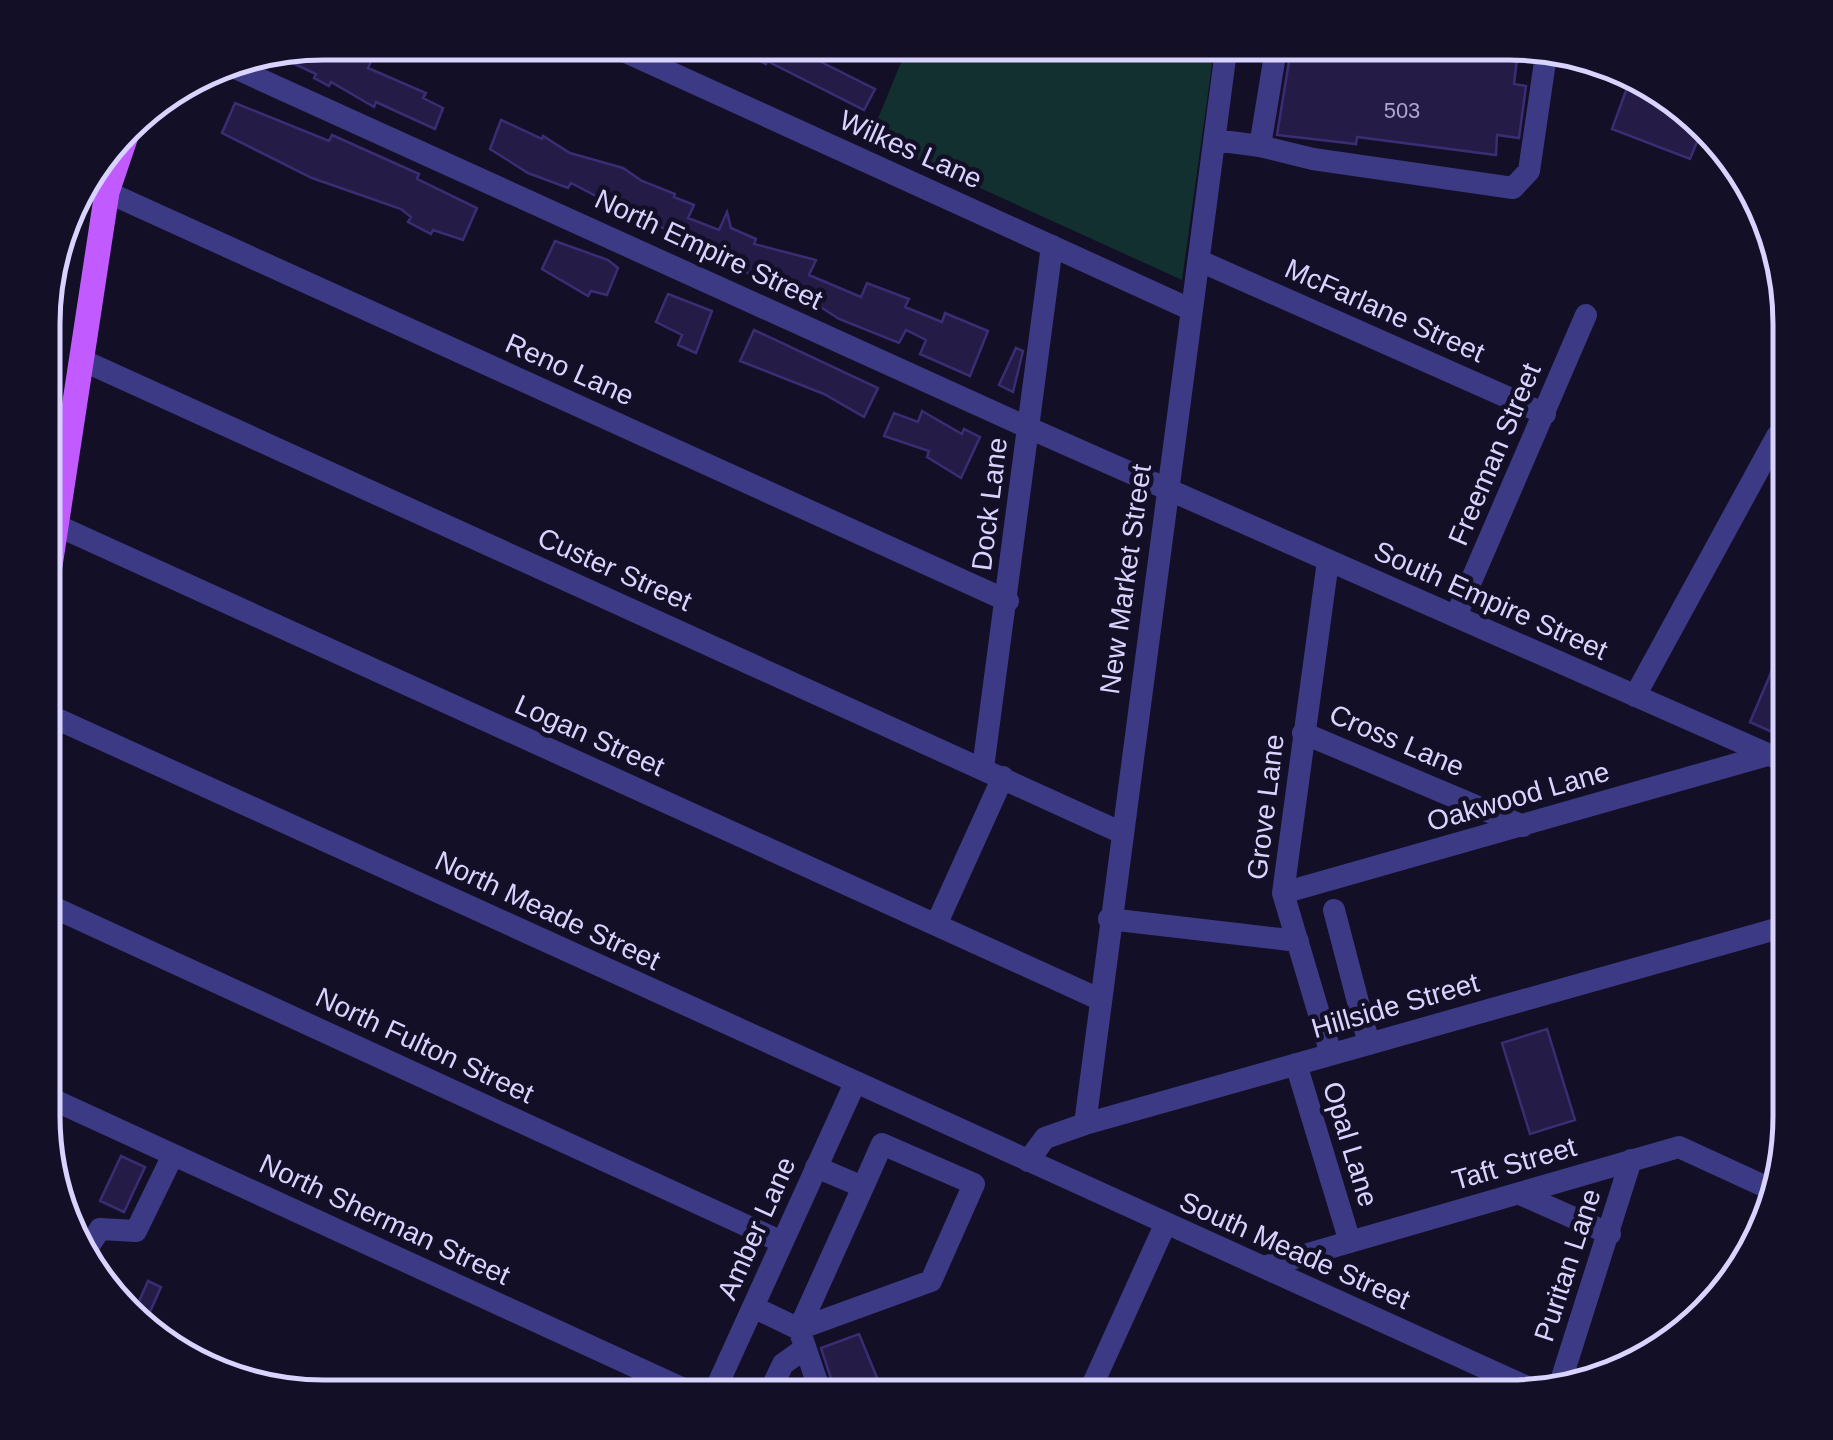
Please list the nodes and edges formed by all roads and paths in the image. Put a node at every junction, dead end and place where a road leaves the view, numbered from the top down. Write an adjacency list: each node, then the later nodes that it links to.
1 (644, 60): 9 (street, Wilkes Lane)
2 (1226, 61): 6 (street, New Market Street)
3 (1273, 61): 7 (street)
4 (1545, 63): 7 (street)
5 (245, 72): 15 (street, North Empire Street)
6 (1215, 140): 7 (street); 10 (street, New Market Street)
7 (1260, 146)
8 (104, 179): 13 (main road); 21 (street, Reno Lane)
9 (1052, 246): 11 (street, Wilkes Lane); 15 (street, Dock Lane)
10 (1200, 262): 11 (street, New Market Street); 14 (street, McFarlane Street)
11 (1192, 310): 18 (street, New Market Street)
12 (1586, 315): 14 (street, Freeman Street)
13 (84, 361): 17 (main road); 28 (street, Custer Street)
14 (1545, 414): 22 (street, Freeman Street)
15 (1029, 428): 18 (street, North Empire Street); 21 (street, Dock Lane)
16 (1773, 444): 23 (street)
17 (60, 476)
18 (1168, 490): 20 (street, South Empire Street); 30 (street, New Market Street)
19 (60, 514): 35 (street, Logan Street)
20 (1328, 561): 22 (street, South Empire Street); 25 (street, Grove Lane)
21 (1008, 600): 28 (street, Dock Lane)
22 (1456, 616): 23 (street, South Empire Street)
23 (1635, 696): 26 (street, South Empire Street)
24 (60, 720): 42 (street, North Meade Street)
25 (1303, 733): 29 (street, Cross Lane); 31 (street, Grove Lane)
26 (1768, 755): 27 (street, South Empire Street); 29 (street, Oakwood Lane)
27 (1772, 757)
28 (993, 772): 30 (street, Custer Street); 35 (street, Dock Lane)
29 (1523, 826): 31 (street, Oakwood Lane)
30 (1120, 832): 34 (street, New Market Street)
31 (1284, 893): 37 (street, Grove Lane)
32 (1334, 910): 39 (street)
33 (61, 911): 55 (street, North Fulton Street)
34 (1110, 918): 37 (street); 38 (street, New Market Street)
35 (936, 925): 38 (street, Logan Street)
36 (1772, 930): 39 (street, Hillside Street)
37 (1298, 941): 40 (street, Grove Lane)
38 (1099, 1000): 44 (street, New Market Street)
39 (1369, 1044): 40 (street, Hillside Street)
40 (1331, 1054): 41 (street, Hillside Street)
41 (1296, 1064): 44 (street, Hillside Street); 56 (street, Opal Lane)
42 (855, 1084): 47 (street, North Meade Street); 48 (street, Amber Lane)
43 (61, 1103): 45 (street, North Sherman Street)
44 (1085, 1124): 47 (street, Hillside Street)
45 (173, 1155): 54 (street); 61 (street, North Sherman Street)
46 (1631, 1160): 49 (street, Taft Street); 51 (street, Taft Street); 53 (street, Puritan Lane)
47 (1028, 1161): 52 (street, South Meade Street)
48 (816, 1166): 50 (street); 55 (street, Amber Lane)
49 (1763, 1186)
50 (863, 1187): 59 (street); 59 (street)
51 (1520, 1194): 53 (street); 56 (street, Taft Street)
52 (1165, 1226): 57 (street, South Meade Street); 65 (street)
53 (1610, 1234): 60 (street, Puritan Lane)
54 (92, 1241)
55 (782, 1242): 58 (street, Amber Lane)
56 (1350, 1242): 57 (street, Taft Street)
57 (1264, 1267): 66 (street, South Meade Street)
58 (752, 1307): 59 (street); 62 (street, Amber Lane)
59 (801, 1339): 63 (street); 64 (street)
60 (1564, 1374)
61 (662, 1379)
62 (720, 1379)
63 (776, 1379)
64 (816, 1379)
65 (1095, 1380)
66 (1511, 1380)

